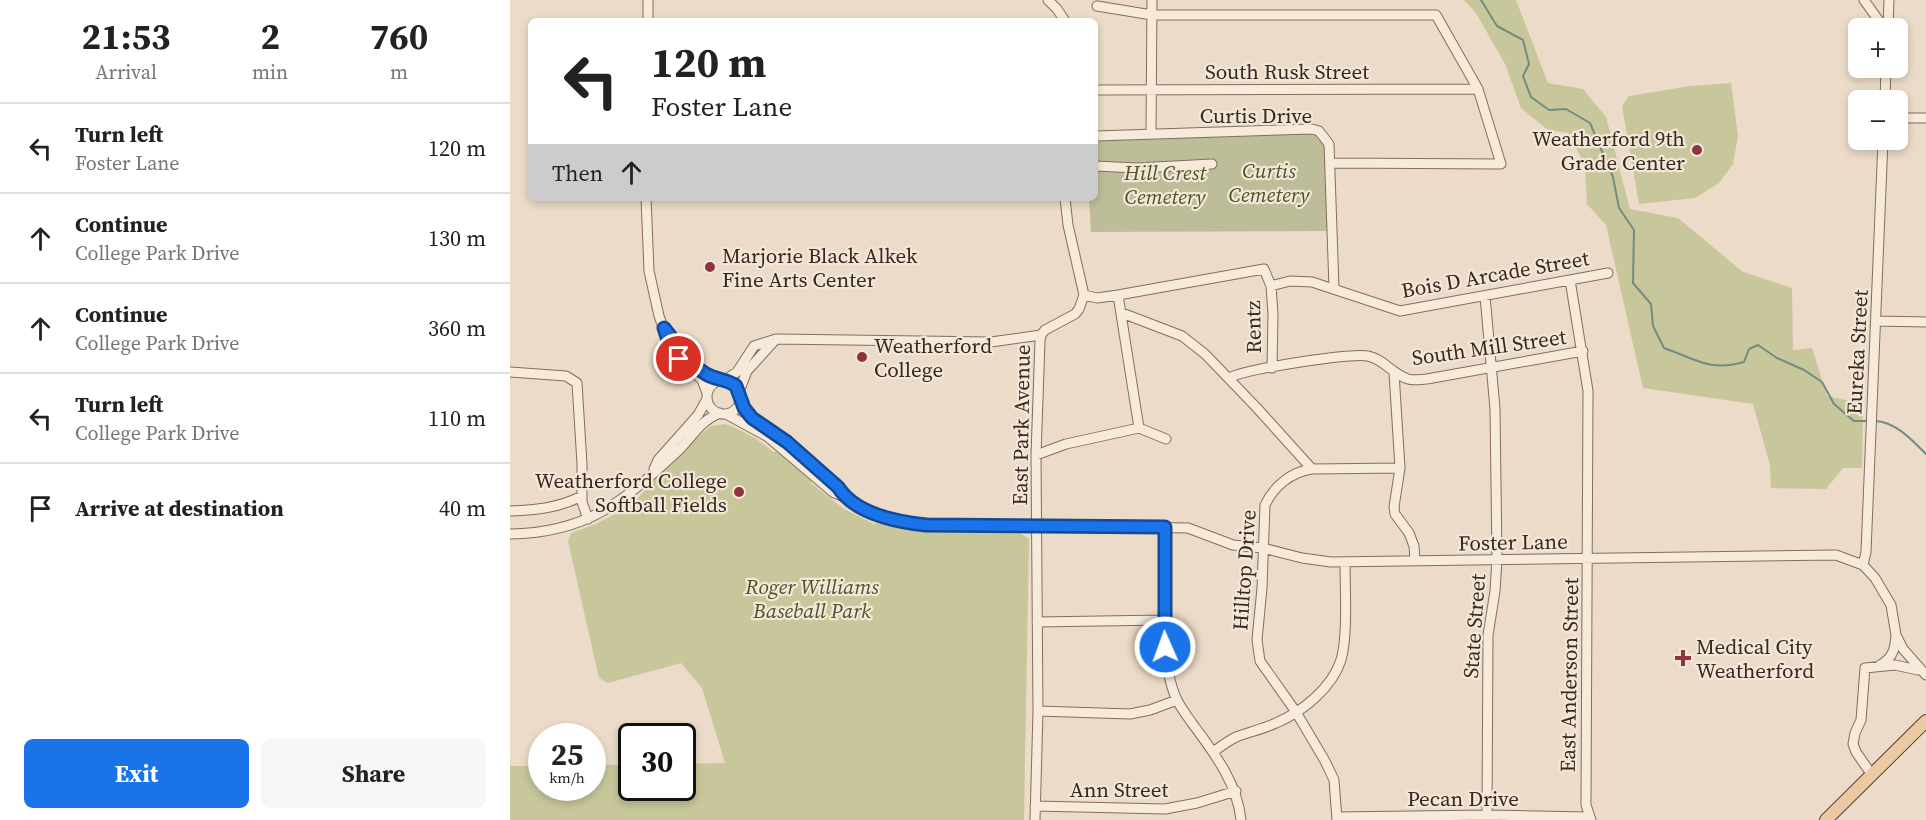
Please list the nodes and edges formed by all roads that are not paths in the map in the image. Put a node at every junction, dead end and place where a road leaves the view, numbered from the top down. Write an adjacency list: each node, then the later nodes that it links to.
1 (648, 0): 8 (street)
2 (1048, 0): 9 (street)
3 (1152, 0): 7 (street)
4 (1864, 0): 10 (street)
5 (1889, 0): 11 (street)
6 (1097, 6): 7 (street)
7 (1152, 15): 12 (street); 14 (street)
8 (648, 18)
9 (1063, 18)
10 (1878, 18)
11 (1887, 18)
12 (1478, 89): 14 (street, South Rusk Street); 20 (street)
13 (1098, 90): 14 (street, South Rusk Street)
14 (1151, 90): 17 (street)
15 (1908, 118): 16 (street)
16 (1926, 118)
17 (1151, 134): 18 (street, Curtis Drive); 20 (street, Curtis Drive)
18 (1098, 136)
19 (1884, 150): 33 (street, Eureka Street)
20 (1331, 163): 28 (street, Curtis Drive)
21 (1212, 164): 22 (street)
22 (1098, 166)
23 (646, 201): 35 (street)
24 (1065, 201): 29 (street)
25 (1608, 273): 26 (street, Bois D Arcade Street)
26 (1570, 280): 31 (street, Bois D Arcade Street); 38 (street, East Anderson Street)
27 (1270, 286): 28 (street, Bois D Arcade Street); 30 (street); 40 (street, Rentz)
28 (1334, 288): 31 (street, Bois D Arcade Street)
29 (1084, 295): 30 (street); 36 (street, East Park Avenue)
30 (1118, 296): 32 (street)
31 (1485, 296): 39 (street, State Street)
32 (1122, 313): 43 (street); 48 (street)
33 (1877, 321): 34 (street); 66 (street, Eureka Street)
34 (1926, 322)
35 (664, 328): 44 (street); 46 (street)
36 (1041, 334): 37 (street); 50 (street, East Park Avenue)
37 (776, 339): 44 (street); 45 (street)
38 (1583, 351): 39 (street, South Mill Street); 62 (street, East Anderson Street)
39 (1492, 366): 42 (street, South Mill Street); 63 (street, State Street)
40 (1272, 368): 42 (street, South Mill Street); 43 (street, South Mill Street)
41 (510, 372): 54 (street)
42 (1394, 372): 51 (street)
43 (1229, 378): 52 (street)
44 (724, 381): 45 (street); 46 (street)
45 (740, 394): 47 (street); 55 (street)
46 (707, 396): 47 (street); 53 (street)
47 (723, 414): 53 (street); 55 (street)
48 (1139, 428): 49 (street); 50 (street)
49 (1166, 439)
50 (1036, 455): 58 (street, East Park Avenue)
51 (1400, 468): 52 (street); 64 (street)
52 (1312, 469): 61 (street, Hilltop Drive)
53 (652, 474): 57 (street)
54 (582, 496): 56 (street); 57 (street)
55 (844, 496): 58 (street, Foster Lane)
56 (510, 511)
57 (588, 519): 60 (street)
58 (1037, 526): 59 (street, Foster Lane); 68 (street, East Park Avenue)
59 (1165, 527): 61 (street, Foster Lane); 67 (street)
60 (510, 534)
61 (1263, 548): 65 (street, Foster Lane); 74 (street, Hilltop Drive)
62 (1588, 559): 63 (street, Foster Lane); 66 (street, Foster Lane); 81 (street, East Anderson Street)
63 (1497, 560): 64 (street, Foster Lane); 80 (street, State Street)
64 (1415, 561): 65 (street, Foster Lane)
65 (1345, 562): 74 (street)
66 (1863, 565): 69 (street)
67 (1164, 620): 68 (street); 72 (street)
68 (1037, 622): 73 (street, East Park Avenue)
69 (1896, 635): 70 (street); 71 (street)
70 (1877, 667): 71 (street); 77 (street)
71 (1925, 674)
72 (1177, 700): 73 (street); 76 (street)
73 (1038, 711): 79 (street, East Park Avenue)
74 (1296, 712): 76 (street); 82 (street, Hilltop Drive)
75 (1926, 721): 77 (main road)
76 (1213, 752): 78 (street)
77 (1872, 775): 85 (main road)
78 (1236, 791): 79 (street, Ann Street); 84 (street)
79 (1035, 806): 83 (street, East Park Avenue)
80 (1487, 815): 81 (street, Pecan Drive); 82 (street, Pecan Drive)
81 (1589, 818)
82 (1337, 819)
83 (1035, 820)
84 (1241, 820)
85 (1826, 820)

